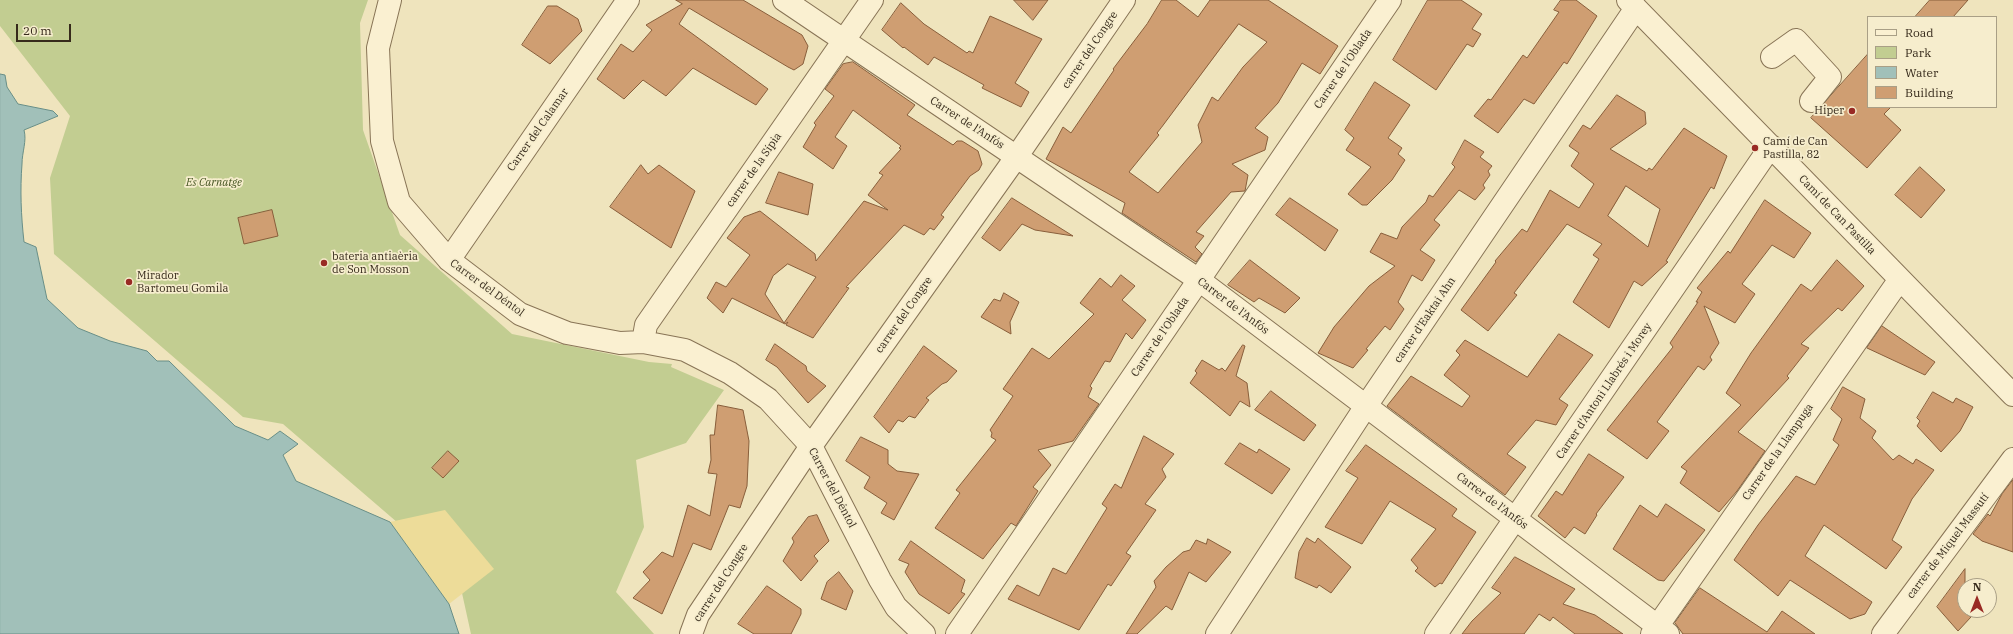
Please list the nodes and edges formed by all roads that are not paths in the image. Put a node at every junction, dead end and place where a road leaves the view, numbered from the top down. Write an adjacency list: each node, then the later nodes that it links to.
1 (390, 0): 13 (street, Carrer del Déntol)
2 (628, 0): 13 (street, Carrer del Calamar)
3 (784, 0): 8 (street, Carrer de l'Anfós)
4 (872, 0): 8 (street, carrer de la Sípia)
5 (1124, 0): 12 (street, carrer del Congre)
6 (1390, 0): 15 (street, Carrer de l'Oblada)
7 (1632, 3): 11 (street, Camí de Can Pastilla); 18 (street, carrer d'Eaktai Ahn)
8 (843, 42): 12 (street, Carrer de l'Anfós); 16 (street, carrer de la Sípia)
9 (1772, 57): 10 (street)
10 (1812, 101)
11 (1771, 146): 14 (street, Camí de Can Pastilla); 21 (street, Carrer d'Antoni Llabrés i Morey)
12 (1017, 156): 15 (street, Carrer de l'Anfós); 19 (street, carrer del Congre)
13 (449, 260): 16 (street, Carrer del Déntol)
14 (1900, 279): 17 (street, Camí de Can Pastilla); 22 (street, Carrer de la Llampuga)
15 (1199, 280): 18 (street, Carrer de l'Anfós); 25 (street, Carrer de l'Oblada)
16 (643, 342): 19 (street, Carrer del Déntol)
17 (2013, 395)
18 (1366, 406): 21 (street, Carrer de l'Anfós); 26 (street, carrer d'Eaktai Ahn)
19 (811, 446): 23 (street, carrer del Congre); 24 (street, Carrer del Déntol)
20 (2013, 459): 28 (street, carrer de Miquel Massutí)
21 (1516, 519): 22 (street, Carrer de l'Anfós); 27 (street, Carrer d'Antoni Llabrés i Morey)
22 (1659, 631)
23 (691, 634)
24 (924, 634)
25 (957, 634)
26 (1217, 634)
27 (1436, 634)
28 (1883, 634)

